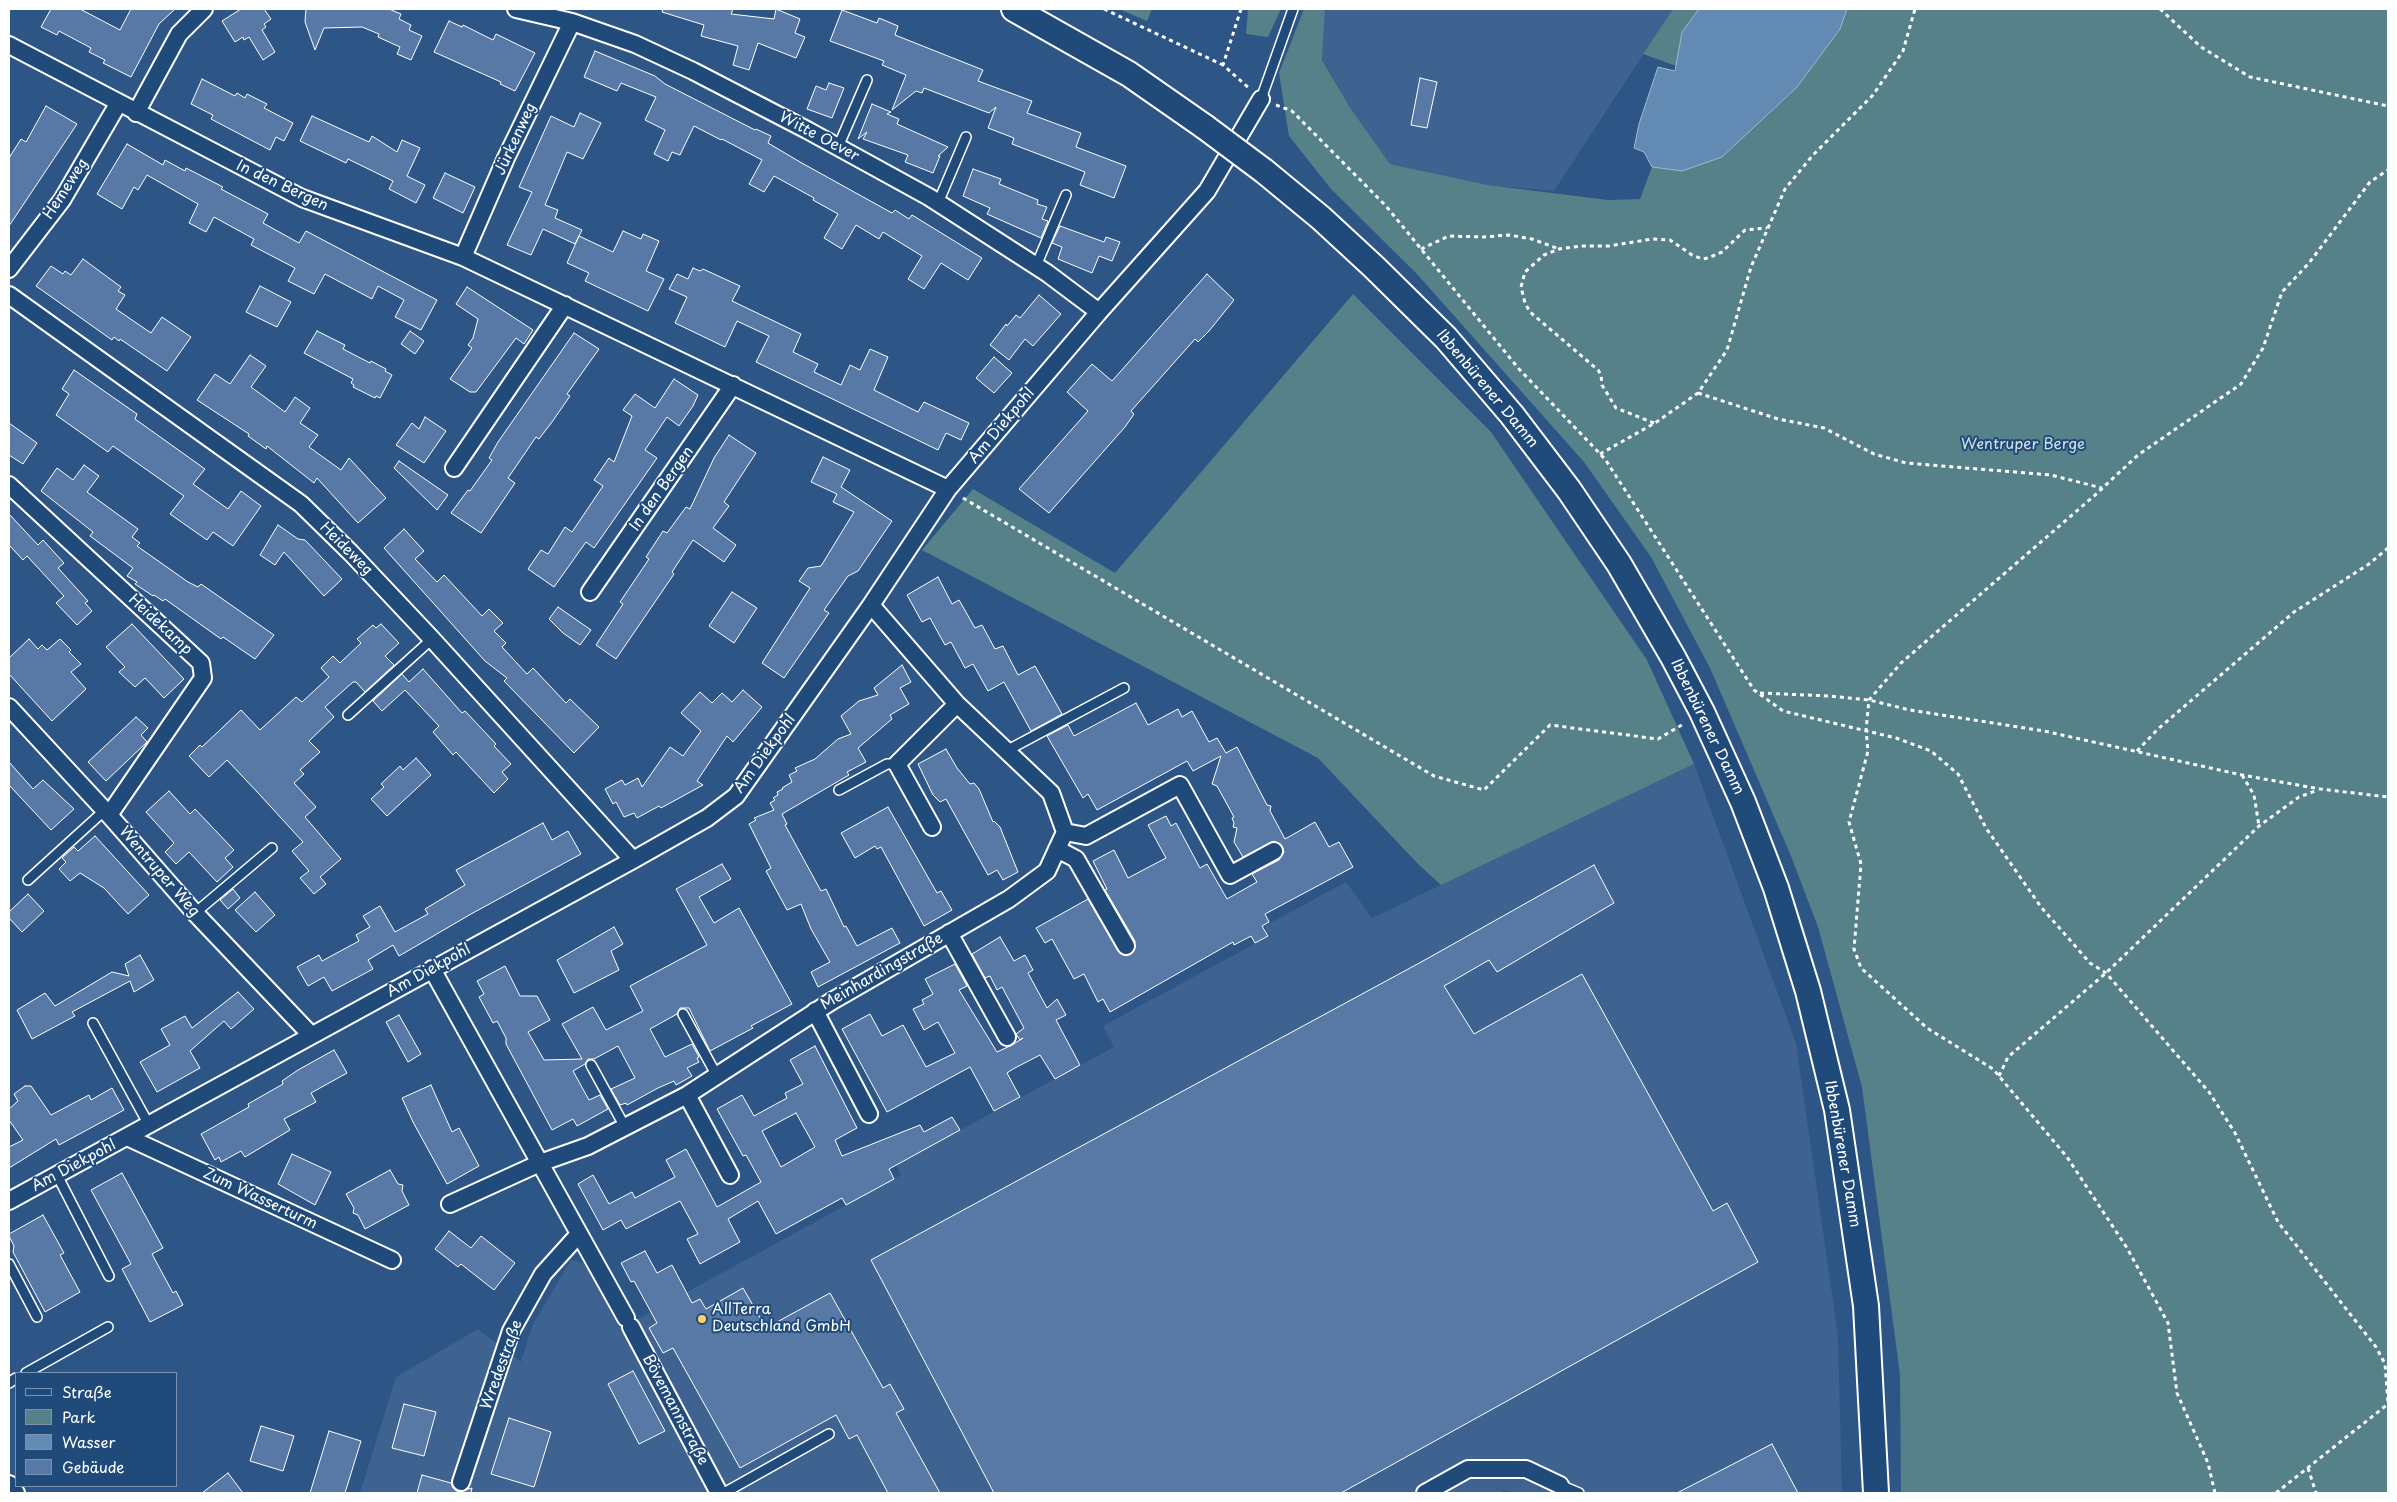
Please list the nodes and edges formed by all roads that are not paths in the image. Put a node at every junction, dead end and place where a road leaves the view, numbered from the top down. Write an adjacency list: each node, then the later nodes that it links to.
1 (204, 9): 10 (street)
2 (516, 9): 5 (street, Witte Oever)
3 (1014, 9): 80 (main road, Ibbenbürener Damm, bridge)
4 (1293, 9): 8 (lane)
5 (572, 22): 12 (street, Witte Oever); 15 (street, Jürkenweg)
6 (9, 45): 9 (street, In den Bergen)
7 (867, 80): 12 (lane)
8 (1261, 99): 20 (street, Am Diekpohl)
9 (118, 104): 10 (street, In den Bergen); 17 (street, Hemeweg)
10 (136, 113): 15 (street, In den Bergen)
11 (966, 137): 14 (lane)
12 (838, 147): 14 (street, Witte Oever)
13 (1066, 195): 16 (lane)
14 (938, 203): 16 (street, Witte Oever)
15 (463, 257): 19 (street, In den Bergen)
16 (1036, 266): 20 (street, Witte Oever)
17 (9, 269)
18 (9, 295): 27 (street, Heideweg)
19 (565, 305): 21 (street, In den Bergen); 22 (street)
20 (1099, 312): 24 (street, Am Diekpohl)
21 (733, 386): 24 (street, In den Bergen); 25 (street, In den Bergen)
22 (454, 468)
23 (9, 485): 35 (street, Heidekamp)
24 (948, 489): 26 (street, Am Diekpohl)
25 (590, 592)
26 (870, 605): 29 (street); 41 (street, Am Diekpohl)
27 (432, 639): 31 (lane); 41 (street, Heideweg)
28 (1124, 688): 32 (lane)
29 (957, 704): 32 (street); 33 (street)
30 (9, 707): 35 (street, Wentruper Weg)
31 (348, 715)
32 (1006, 751): 37 (street)
33 (897, 764): 34 (lane); 36 (street)
34 (840, 790)
35 (107, 813): 42 (lane); 43 (street, Wentruper Weg)
36 (932, 827)
37 (1065, 832): 39 (street, Meinhardingstraße); 40 (street)
38 (272, 848): 43 (lane)
39 (1057, 849): 44 (street, Meinhardingstraße); 45 (street)
40 (1274, 851)
41 (633, 860): 46 (street, Am Diekpohl)
42 (28, 880)
43 (196, 913): 50 (street, Wentruper Weg)
44 (949, 933): 47 (street, Meinhardingstraße); 51 (street, Meinhardingstraße)
45 (1126, 946)
46 (432, 968): 50 (street, Am Diekpohl); 59 (street)
47 (815, 1011): 53 (street, Meinhardingstraße); 55 (street, Meinhardingstraße)
48 (683, 1014): 53 (lane)
49 (93, 1023): 56 (lane)
50 (310, 1035): 56 (street, Am Diekpohl)
51 (1007, 1037)
52 (591, 1065): 57 (lane)
53 (717, 1076): 54 (street, Meinhardingstraße)
54 (687, 1095): 57 (street, Meinhardingstraße); 61 (street)
55 (870, 1114)
56 (149, 1125): 58 (street, Am Diekpohl)
57 (625, 1127): 59 (street, Meinhardingstraße)
58 (128, 1137): 60 (street, Am Diekpohl); 65 (street, Zum Wasserturm)
59 (540, 1163): 63 (street); 64 (street)
60 (57, 1175): 62 (street, Am Diekpohl); 67 (lane)
61 (730, 1175)
62 (9, 1201)
63 (450, 1204)
64 (579, 1234): 72 (street, Wredestraße); 76 (street, Bövemannstraße)
65 (392, 1260)
66 (9, 1264): 68 (lane)
67 (110, 1276)
68 (37, 1317)
69 (108, 1327): 70 (lane)
70 (28, 1372)
71 (829, 1434): 77 (lane)
72 (461, 1482)
73 (9, 1484): 75 (street)
74 (1560, 1485): 78 (street); 79 (lane)
75 (16, 1493)
76 (719, 1493)
77 (724, 1493)
78 (1425, 1493)
79 (1579, 1493)
80 (1876, 1493)

